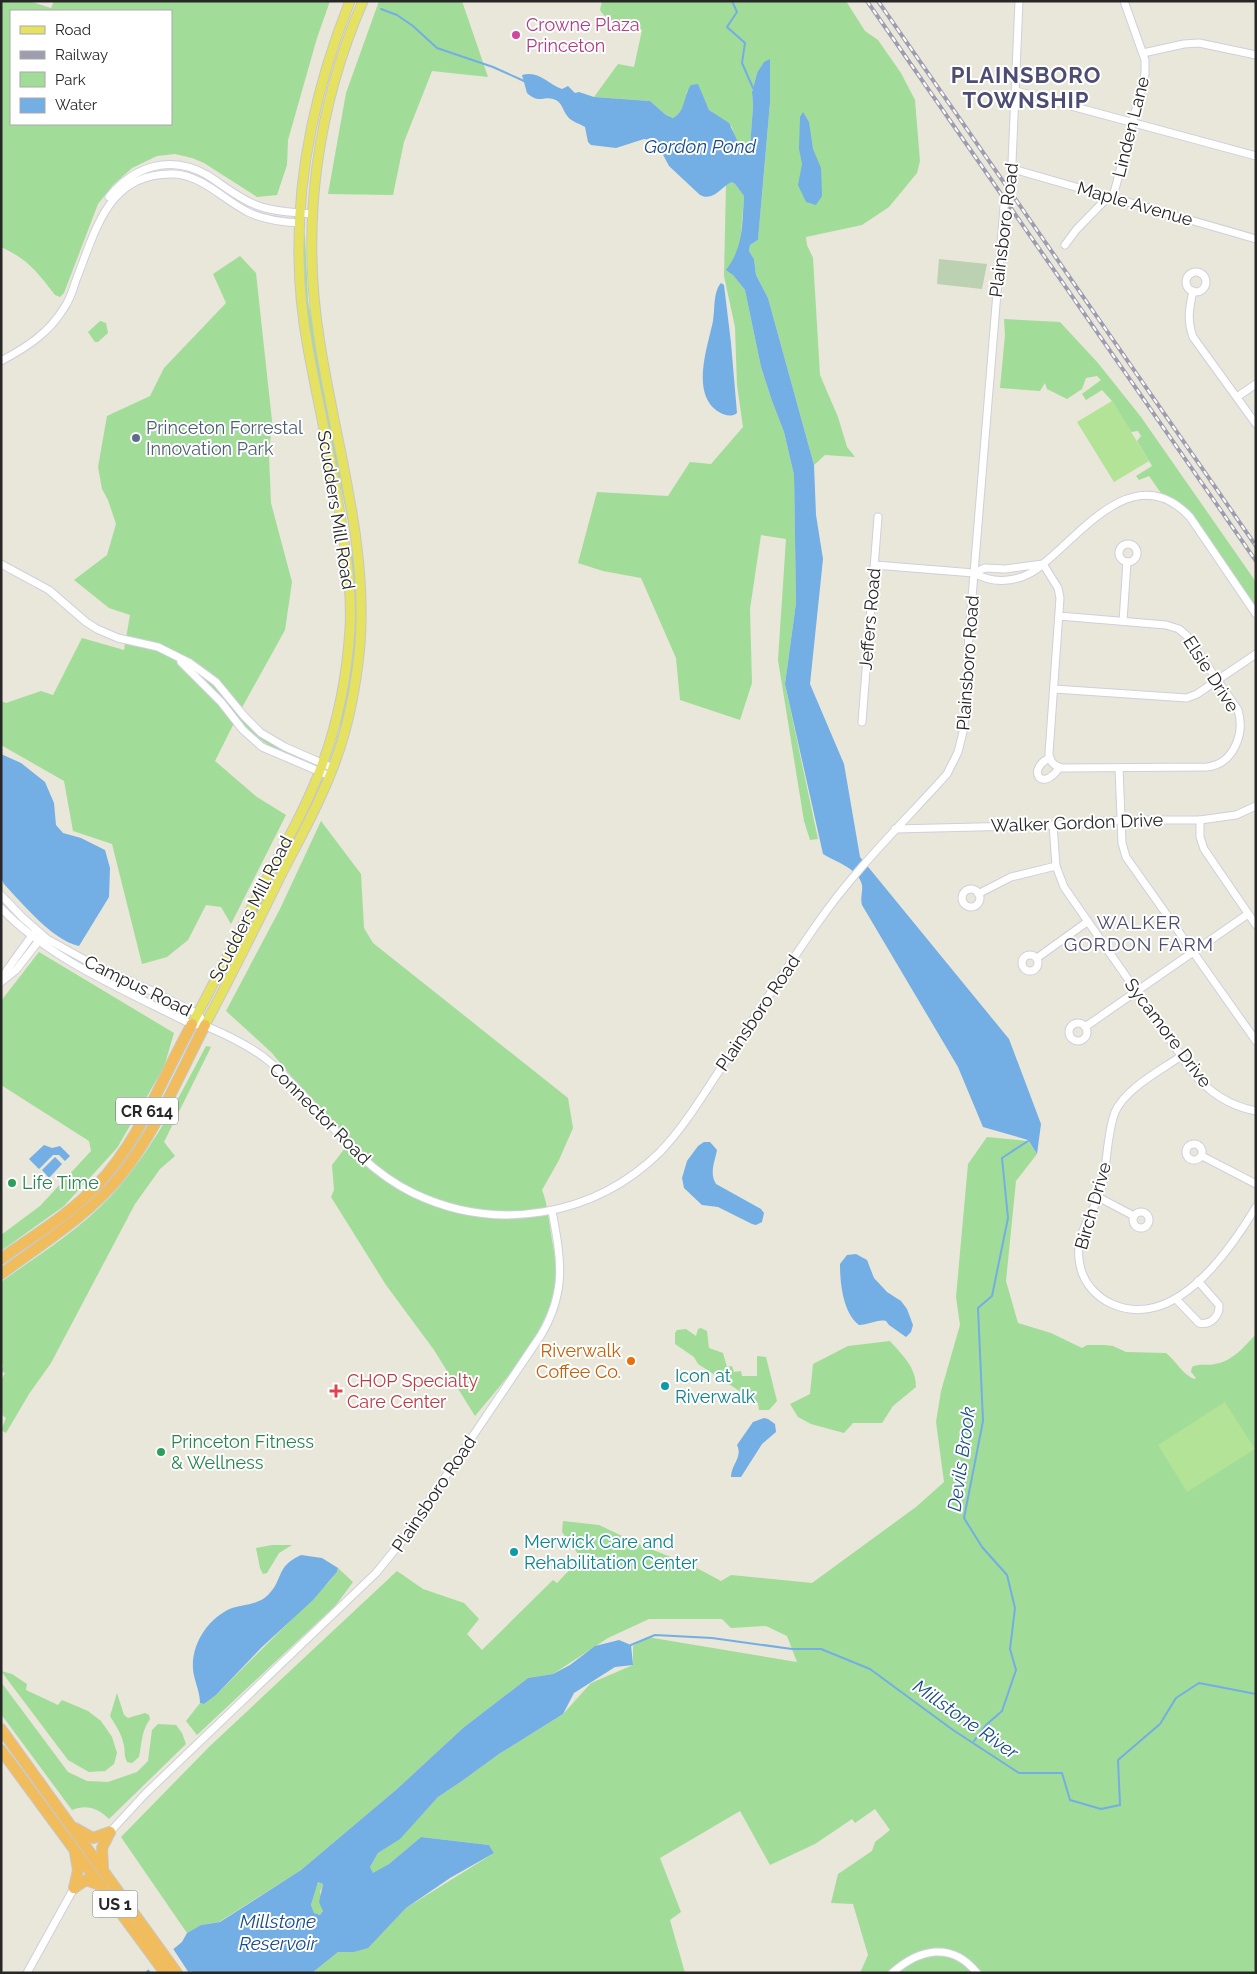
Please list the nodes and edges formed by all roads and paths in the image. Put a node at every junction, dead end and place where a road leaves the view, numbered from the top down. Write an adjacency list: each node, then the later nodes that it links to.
1 (350, 1): 12 (main road, Scudders Mill Road / CR 614)
2 (363, 1): 13 (main road, Scudders Mill Road / CR 614)
3 (1019, 1): 7 (street, Plainsboro Road)
4 (1124, 1): 5 (street, Linden Lane)
5 (1143, 53): 6 (street); 8 (street, Linden Lane)
6 (1256, 55)
7 (1016, 91): 8 (street); 10 (street, Plainsboro Road)
8 (1134, 122): 9 (street); 11 (street, Linden Lane)
9 (1256, 156)
10 (1013, 169): 11 (street, Maple Avenue); 28 (street, Plainsboro Road, bridge)
11 (1111, 197): 16 (street, Maple Avenue); 17 (street)
12 (300, 212): 13 (street); 14 (main road, Scudders Mill Road / CR 614); 15 (street)
13 (312, 214): 43 (main road, Scudders Mill Road / CR 614)
14 (300, 222): 15 (street); 40 (main road, Scudders Mill Road / CR 614)
15 (98, 225): 19 (street)
16 (1256, 239)
17 (1065, 245)
18 (1193, 291): 21 (street)
19 (1, 361)
20 (1256, 384): 21 (street)
21 (1237, 397): 22 (street)
22 (1256, 424)
23 (878, 516): 27 (street, Jeffers Road)
24 (1128, 562): 31 (street)
25 (1, 564): 32 (street)
26 (1043, 564): 28 (street); 28 (street); 29 (street); 30 (street, Elsie Drive)
27 (874, 565): 28 (street); 38 (street, Jeffers Road)
28 (974, 573): 48 (street, Plainsboro Road)
29 (1256, 614)
30 (1059, 616): 31 (street, Elsie Drive); 36 (street, Elsie Drive)
31 (1123, 621): 34 (street, Elsie Drive)
32 (174, 654): 35 (street); 37 (street)
33 (1256, 654): 34 (street)
34 (1218, 680): 36 (street); 42 (street, Elsie Drive)
35 (221, 687): 37 (street); 40 (street)
36 (1054, 689): 39 (street, Elsie Drive)
37 (214, 694): 40 (street)
38 (862, 722)
39 (1050, 758): 41 (street); 41 (street, Elsie Drive)
40 (321, 768): 43 (street); 63 (main road, Scudders Mill Road / CR 614)
41 (1059, 768): 42 (street, Elsie Drive)
42 (1119, 768): 45 (street)
43 (332, 772): 65 (main road, Scudders Mill Road / CR 614)
44 (1256, 806): 46 (street, Walker Gordon Drive)
45 (1121, 820): 46 (street, Walker Gordon Drive); 47 (street, Walker Gordon Drive); 59 (street)
46 (1200, 820): 53 (street)
47 (1053, 825): 48 (street, Walker Gordon Drive); 49 (street, Sycamore Drive)
48 (895, 829): 74 (street, Plainsboro Road)
49 (1056, 866): 50 (street); 54 (street, Sycamore Drive)
50 (978, 894)
51 (1, 895): 56 (street, Campus Road)
52 (1, 908): 57 (street, Campus Road)
53 (1248, 914): 55 (street); 59 (street)
54 (1087, 922): 60 (street); 62 (street, Sycamore Drive)
55 (1256, 925)
56 (36, 930): 57 (street); 58 (street, Campus Road)
57 (31, 937): 58 (street, Campus Road); 61 (street)
58 (40, 939): 61 (street); 63 (street, Campus Road); 64 (street, Campus Road)
59 (1193, 953): 62 (street); 67 (street)
60 (1037, 958)
61 (1, 982)
62 (1136, 992): 66 (street); 68 (street, Sycamore Drive)
63 (198, 1014): 64 (main road, Scudders Mill Road / CR 614); 65 (street, Campus Road)
64 (192, 1024): 65 (street, Campus Road); 76 (highway, CR 614)
65 (206, 1025): 74 (street, Connector Road); 79 (highway, CR 614)
66 (1085, 1027)
67 (1256, 1041)
68 (1181, 1056): 69 (street, Sycamore Drive); 72 (street, Birch Drive)
69 (1256, 1111)
70 (1202, 1156): 71 (street)
71 (1256, 1184)
72 (1098, 1198): 75 (street); 81 (street, Birch Drive)
73 (1256, 1207): 80 (street, Birch Drive)
74 (552, 1211): 85 (street, Plainsboro Road)
75 (1134, 1216)
76 (28, 1242): 77 (highway); 78 (highway)
77 (1, 1260)
78 (1, 1265)
79 (1, 1274)
80 (1198, 1281): 81 (street, Birch Drive); 81 (street)
81 (1176, 1298)
82 (1, 1729): 84 (highway, US 1)
83 (1, 1750): 86 (highway, US 1)
84 (68, 1822): 85 (highway); 87 (highway, US 1)
85 (110, 1832): 87 (highway)
86 (74, 1850): 88 (highway, US 1); 89 (highway)
87 (104, 1870): 90 (highway, US 1)
88 (102, 1886): 89 (highway); 90 (highway, US 1)
89 (74, 1888): 92 (street)
90 (159, 1956): 91 (highway, US 1)
91 (171, 1970)
92 (27, 1973)
93 (892, 1973): 94 (street)
94 (977, 1973)

